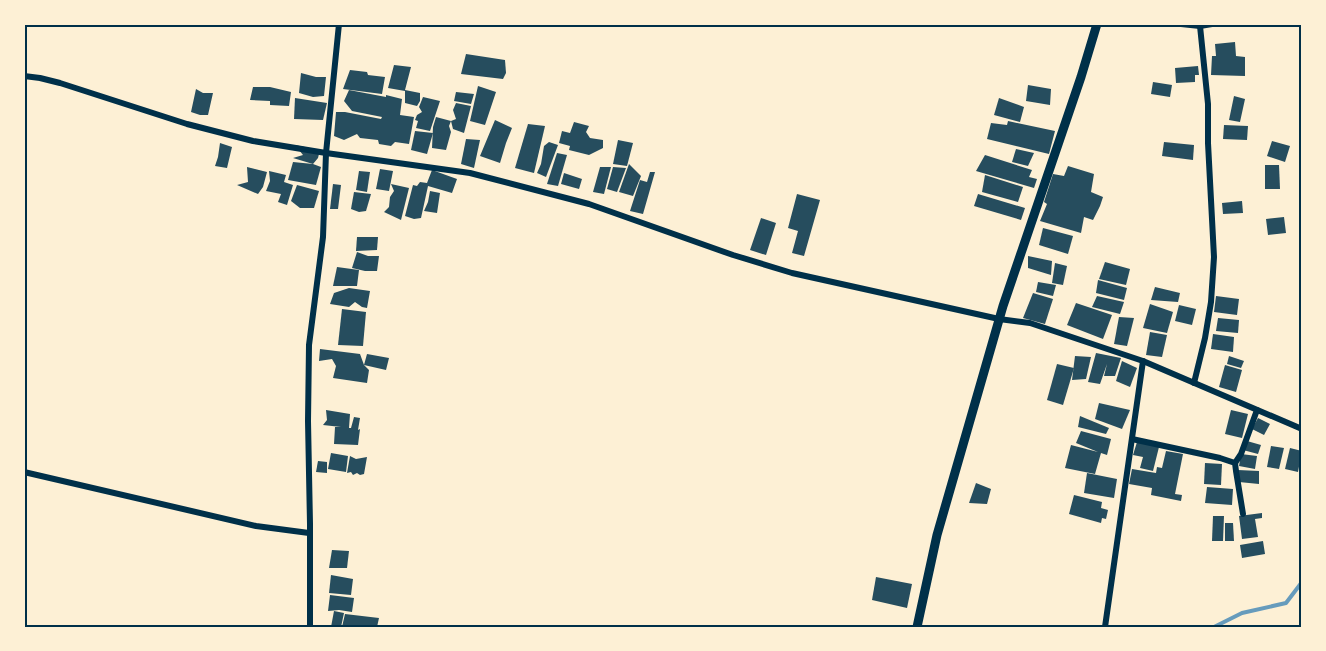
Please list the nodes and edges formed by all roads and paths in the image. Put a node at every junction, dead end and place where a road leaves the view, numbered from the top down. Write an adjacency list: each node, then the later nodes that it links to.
1 (339, 24): 7 (street)
2 (1097, 24): 8 (main road)
3 (1181, 24): 5 (street)
4 (1212, 24): 5 (street)
5 (1200, 26): 10 (street)
6 (24, 75): 7 (street)
7 (326, 153): 8 (street); 17 (street)
8 (999, 319): 9 (street); 19 (main road)
9 (1143, 361): 10 (street); 13 (street)
10 (1194, 383): 11 (street)
11 (1257, 410): 12 (street); 14 (street)
12 (1302, 429)
13 (1132, 439): 14 (street); 20 (street)
14 (1235, 464): 16 (street)
15 (24, 472): 17 (street)
16 (1244, 514)
17 (309, 533): 18 (street)
18 (310, 627)
19 (917, 627)
20 (1105, 627)

